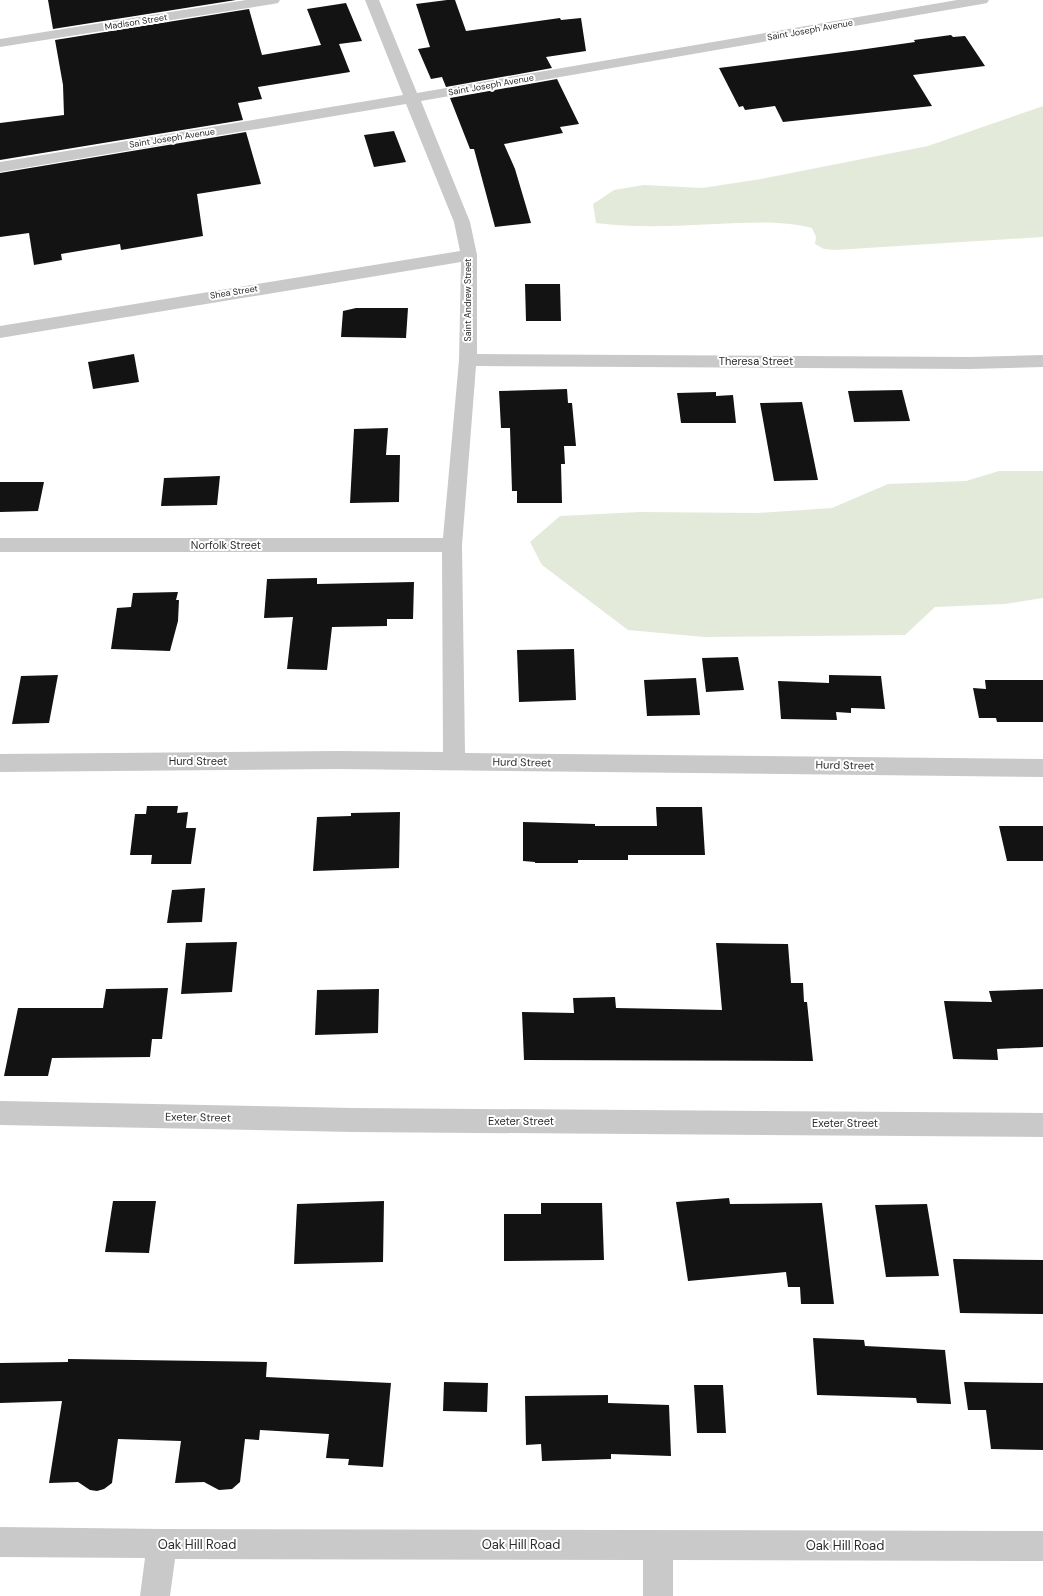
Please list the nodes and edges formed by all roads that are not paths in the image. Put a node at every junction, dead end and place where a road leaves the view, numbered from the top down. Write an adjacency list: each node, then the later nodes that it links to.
1 (273, 0): 4 (street, Madison Street)
2 (372, 0): 5 (street, Saint Andrew Street)
3 (982, 0): 5 (street, Saint Joseph Avenue)
4 (0, 43)
5 (412, 98): 6 (street, Saint Joseph Avenue); 7 (street, Saint Andrew Street)
6 (0, 167)
7 (469, 255): 8 (street, Shea Street); 9 (street, Saint Andrew Street)
8 (0, 332)
9 (468, 360): 10 (street, Theresa Street); 12 (street, Saint Andrew Street)
10 (1043, 362)
11 (0, 545): 12 (street, Norfolk Street)
12 (452, 545): 13 (street, Saint Andrew Street)
13 (454, 761): 14 (street, Hurd Street); 15 (street, Hurd Street)
14 (0, 763)
15 (1043, 768)
16 (0, 1113): 17 (street, Exeter Street)
17 (1043, 1125)
18 (0, 1542): 19 (street, Oak Hill Road)
19 (162, 1544): 20 (street, Oak Hill Road); 22 (street)
20 (658, 1544): 21 (street, Oak Hill Road); 23 (street)
21 (1043, 1546)
22 (156, 1596)
23 (658, 1596)

